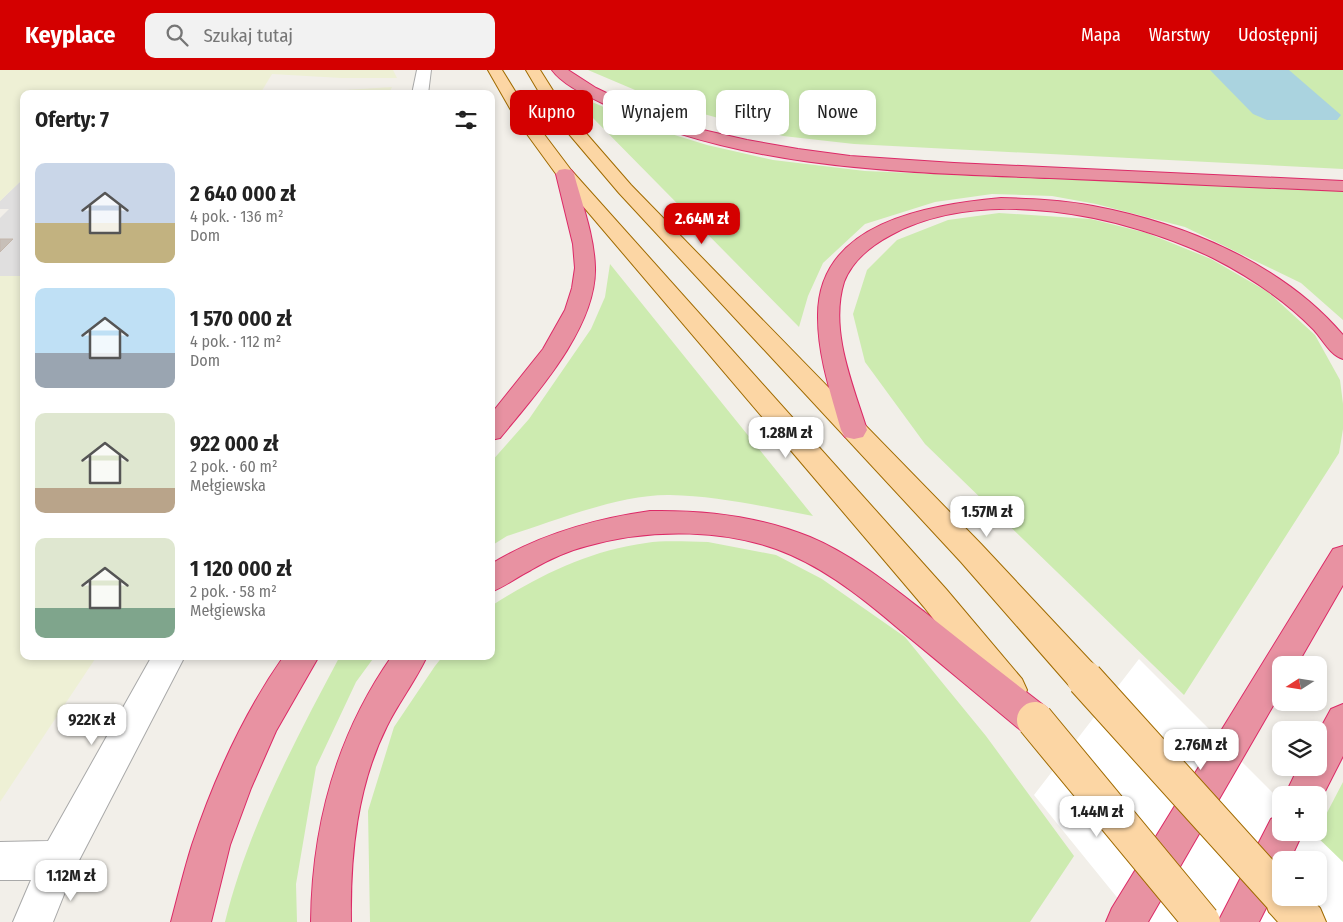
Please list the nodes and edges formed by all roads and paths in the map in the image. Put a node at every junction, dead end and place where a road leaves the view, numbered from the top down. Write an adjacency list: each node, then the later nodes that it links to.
1 (424, 70): 5 (street)
2 (496, 70): 6 (main road)
3 (533, 70): 10 (main road)
4 (560, 70): 7 (highway)
5 (421, 90)
6 (565, 174): 9 (highway); 16 (main road)
7 (1343, 186)
8 (1343, 351): 10 (highway)
9 (495, 426)
10 (854, 430): 22 (main road, bridge)
11 (1343, 558): 27 (highway)
12 (495, 577): 16 (highway)
13 (166, 660): 20 (street)
14 (300, 660): 25 (highway)
15 (408, 660): 26 (highway)
16 (1035, 720): 28 (main road, bridge)
17 (1343, 721): 18 (highway)
18 (1327, 750)
19 (1279, 841): 29 (highway)
20 (59, 860): 21 (street); 24 (street)
21 (0, 861)
22 (1272, 886)
23 (1291, 906): 30 (main road)
24 (33, 922)
25 (191, 922)
26 (332, 922)
27 (1126, 922)
28 (1202, 922)
29 (1238, 922)
30 (1306, 922)

